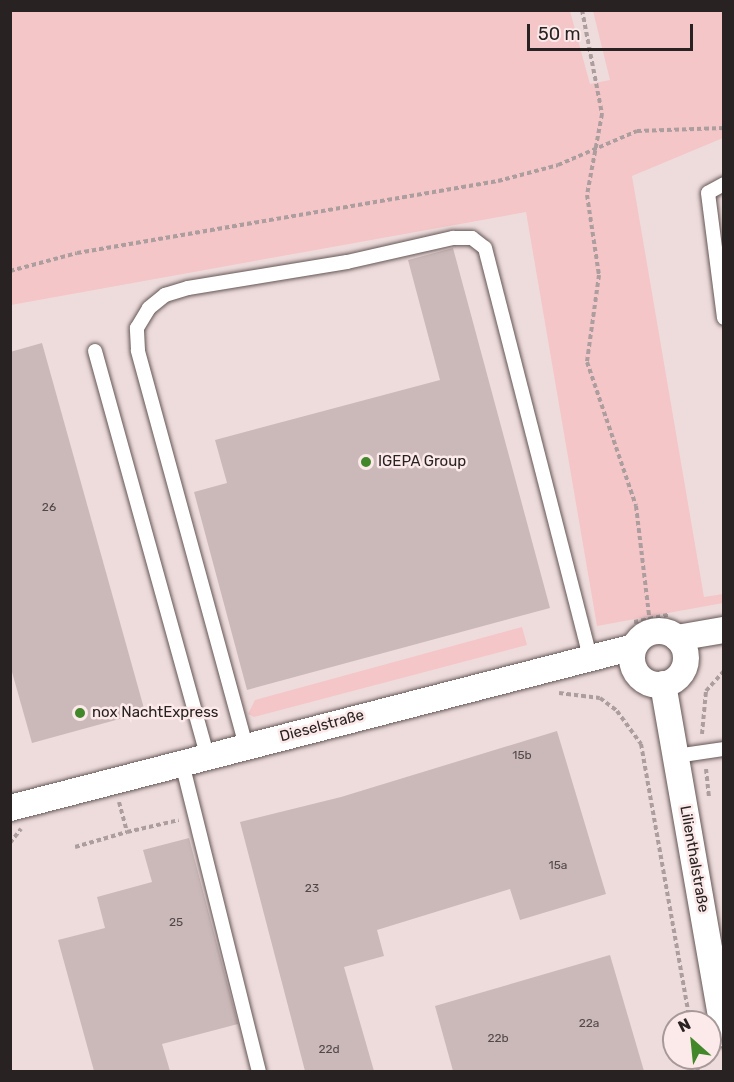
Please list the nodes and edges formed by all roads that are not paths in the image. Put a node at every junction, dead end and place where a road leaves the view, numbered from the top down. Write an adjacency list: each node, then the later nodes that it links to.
1 (723, 184): 2 (lane)
2 (723, 318)
3 (95, 351): 11 (lane)
4 (723, 630): 5 (street)
5 (677, 638): 6 (street); 8 (street)
6 (643, 639): 7 (street, Dieselstraße); 8 (street)
7 (590, 657): 9 (street, Dieselstraße); 9 (lane)
8 (663, 684): 12 (street, Lilienthalstraße)
9 (246, 746): 11 (street, Dieselstraße)
10 (723, 749): 12 (lane)
11 (207, 756): 13 (street, Dieselstraße)
12 (676, 756): 15 (street, Lilienthalstraße)
13 (182, 763): 14 (street, Dieselstraße); 17 (lane)
14 (17, 817)
15 (715, 932): 16 (street, Lilienthalstraße)
16 (723, 1034)
17 (259, 1071)

